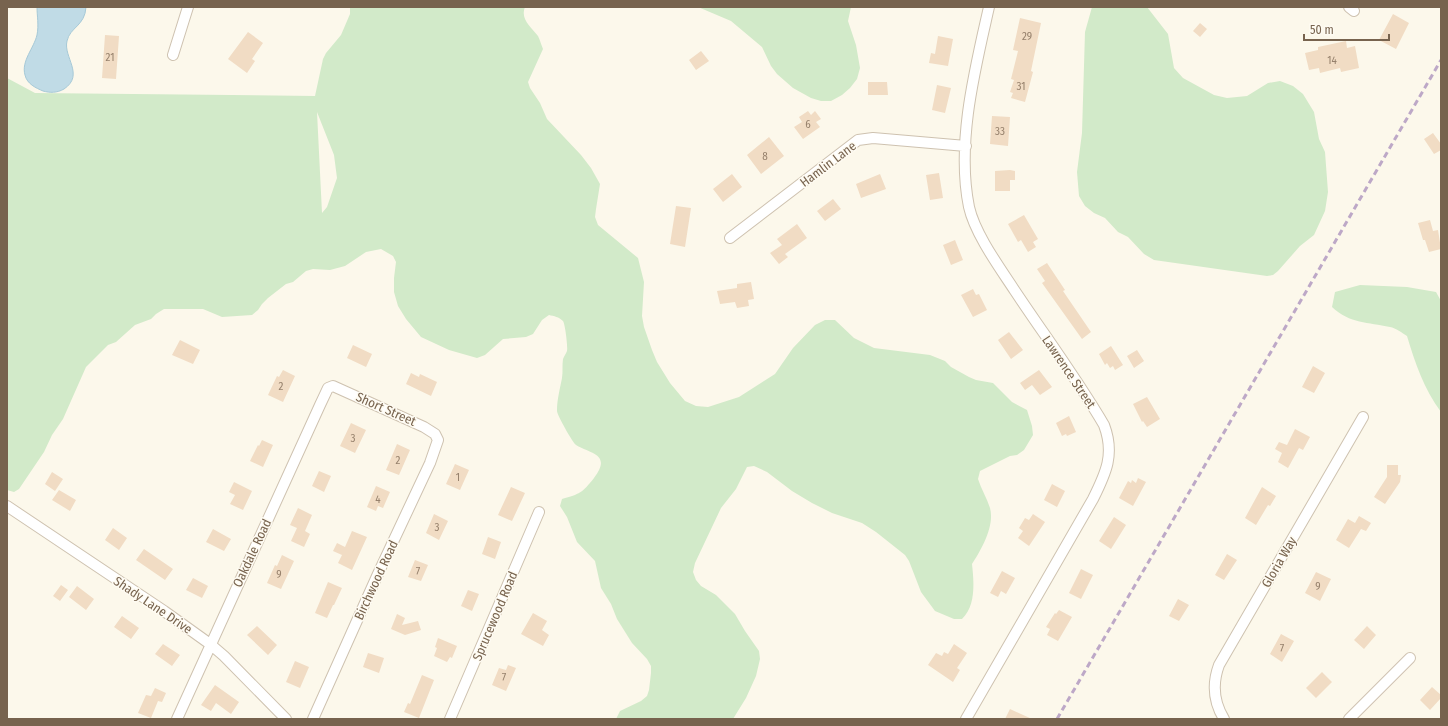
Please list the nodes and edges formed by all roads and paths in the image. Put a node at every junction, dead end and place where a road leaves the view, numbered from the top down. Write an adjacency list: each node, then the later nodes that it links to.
1 (188, 7): 3 (street)
2 (989, 7): 4 (street, Lawrence Street)
3 (173, 55)
4 (966, 146): 5 (street, Hamlin Lane); 18 (street, Lawrence Street)
5 (730, 238)
6 (328, 388): 8 (street, Short Street); 11 (street, Oakdale Road)
7 (1362, 417): 13 (street, Gloria Way)
8 (438, 440): 16 (street, Birchwood Road)
9 (7, 506): 11 (street, Shady Lane Drive)
10 (539, 512): 17 (street, Sprucewood Road)
11 (210, 644): 14 (street, Oakdale Road); 15 (street, Shady Lane Drive)
12 (1410, 658): 19 (street)
13 (1222, 715)
14 (177, 719)
15 (286, 719)
16 (313, 719)
17 (450, 719)
18 (966, 719)
19 (1349, 719)

